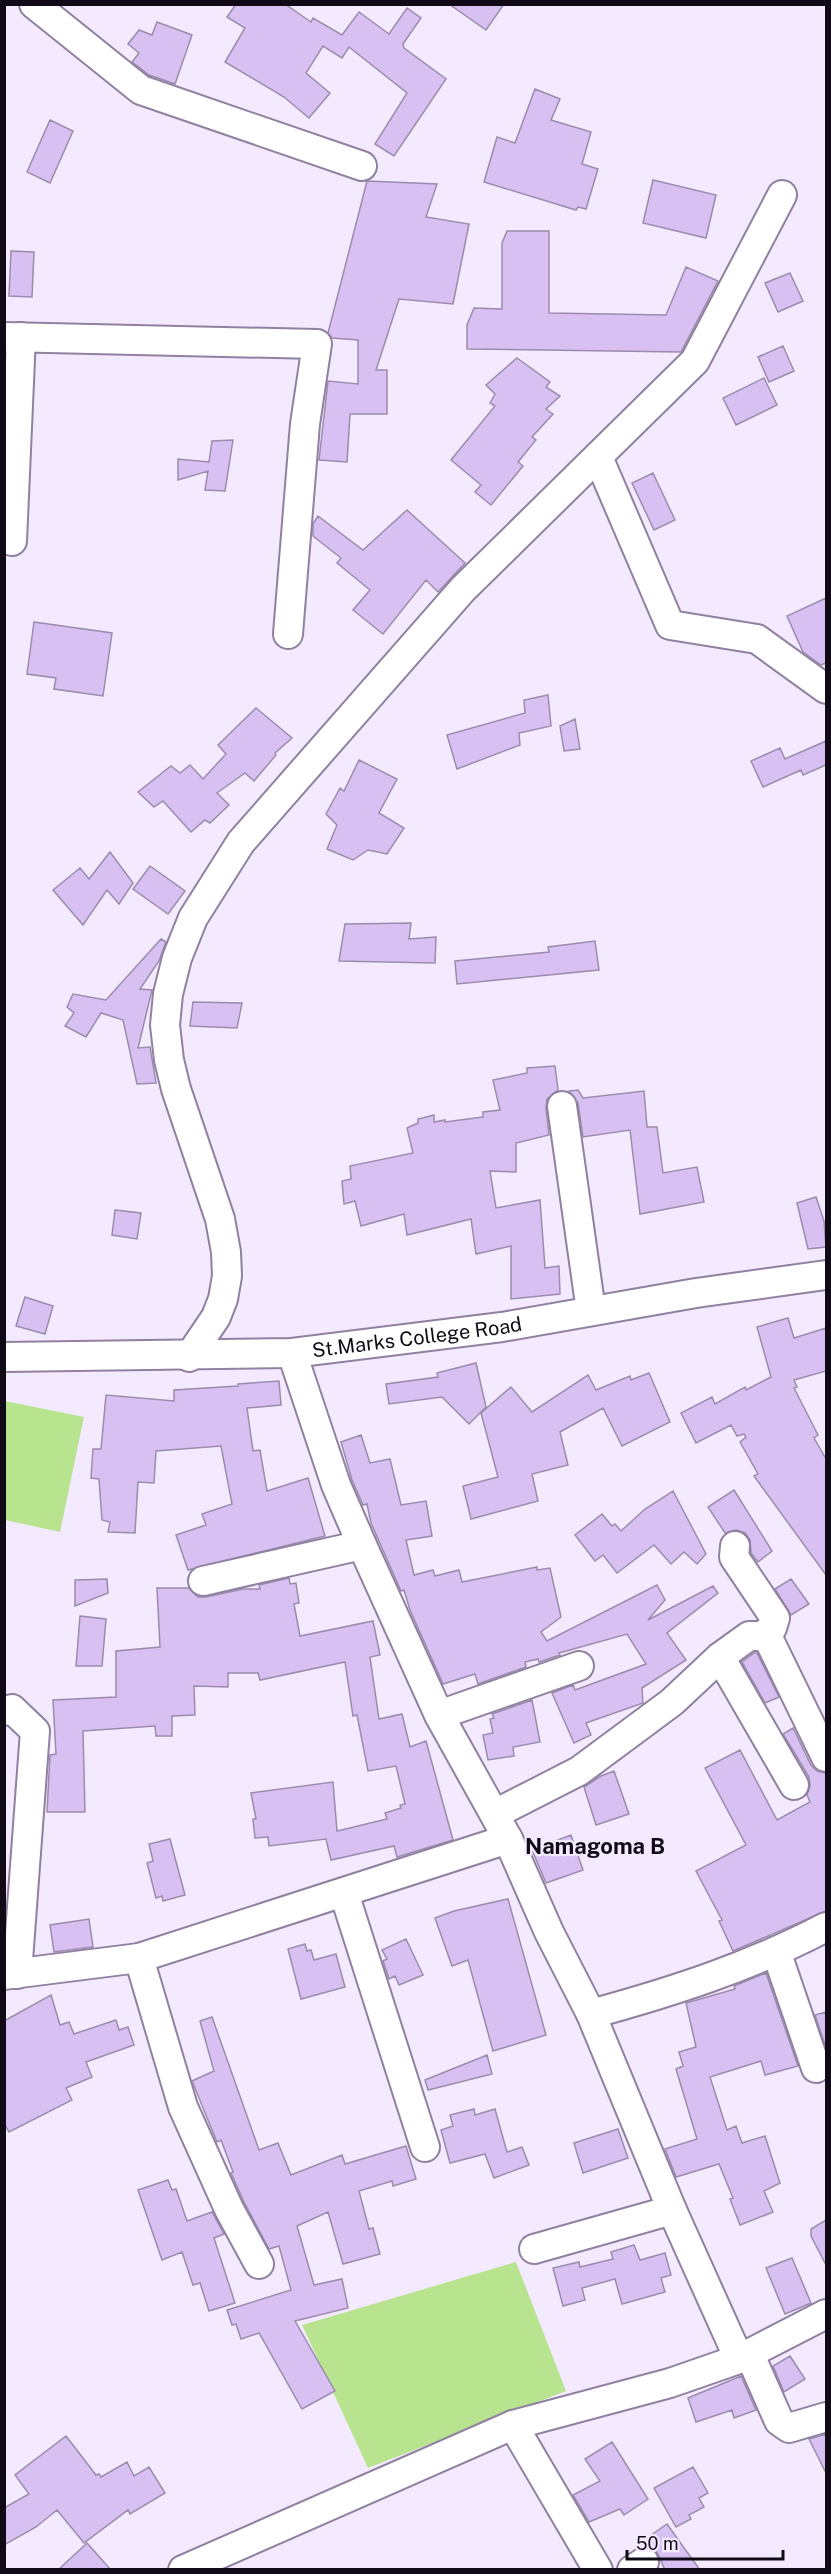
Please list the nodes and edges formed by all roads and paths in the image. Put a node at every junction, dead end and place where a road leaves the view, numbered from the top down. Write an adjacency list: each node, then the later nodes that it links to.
1 (34, 4): 2 (street)
2 (362, 166)
3 (782, 195): 5 (street)
4 (13, 337): 6 (street); 7 (street)
5 (598, 457): 8 (street); 13 (street)
6 (12, 541)
7 (288, 634)
8 (826, 689)
9 (562, 1106): 11 (street)
10 (826, 1275): 11 (street, St.Marks College Road)
11 (591, 1311): 12 (street, St.Marks College Road)
12 (292, 1353): 13 (street, St.Marks College Road); 15 (street)
13 (189, 1357): 14 (street, St.Marks College Road)
14 (4, 1358)
15 (363, 1545): 17 (street); 22 (street)
16 (735, 1546): 18 (street)
17 (203, 1581)
18 (763, 1636): 19 (street); 23 (street)
19 (720, 1657): 24 (street); 25 (street)
20 (579, 1666): 22 (street)
21 (4, 1711): 30 (street)
22 (439, 1714): 25 (street)
23 (826, 1757)
24 (794, 1785)
25 (495, 1814): 26 (street)
26 (508, 1839): 27 (street); 34 (street)
27 (344, 1893): 32 (street); 36 (street)
28 (4, 1903): 30 (street)
29 (826, 1927): 31 (street)
30 (20, 1931): 33 (street)
31 (776, 1951): 34 (street); 35 (street)
32 (139, 1958): 33 (street); 39 (street)
33 (11, 1974)
34 (591, 2014): 37 (street)
35 (816, 2068)
36 (425, 2147)
37 (672, 2210): 38 (street); 41 (street)
38 (534, 2249)
39 (259, 2264)
40 (826, 2314): 41 (street)
41 (745, 2357): 42 (street); 43 (street)
42 (826, 2417)
43 (513, 2425): 44 (street); 45 (street)
44 (183, 2570)
45 (598, 2570)

